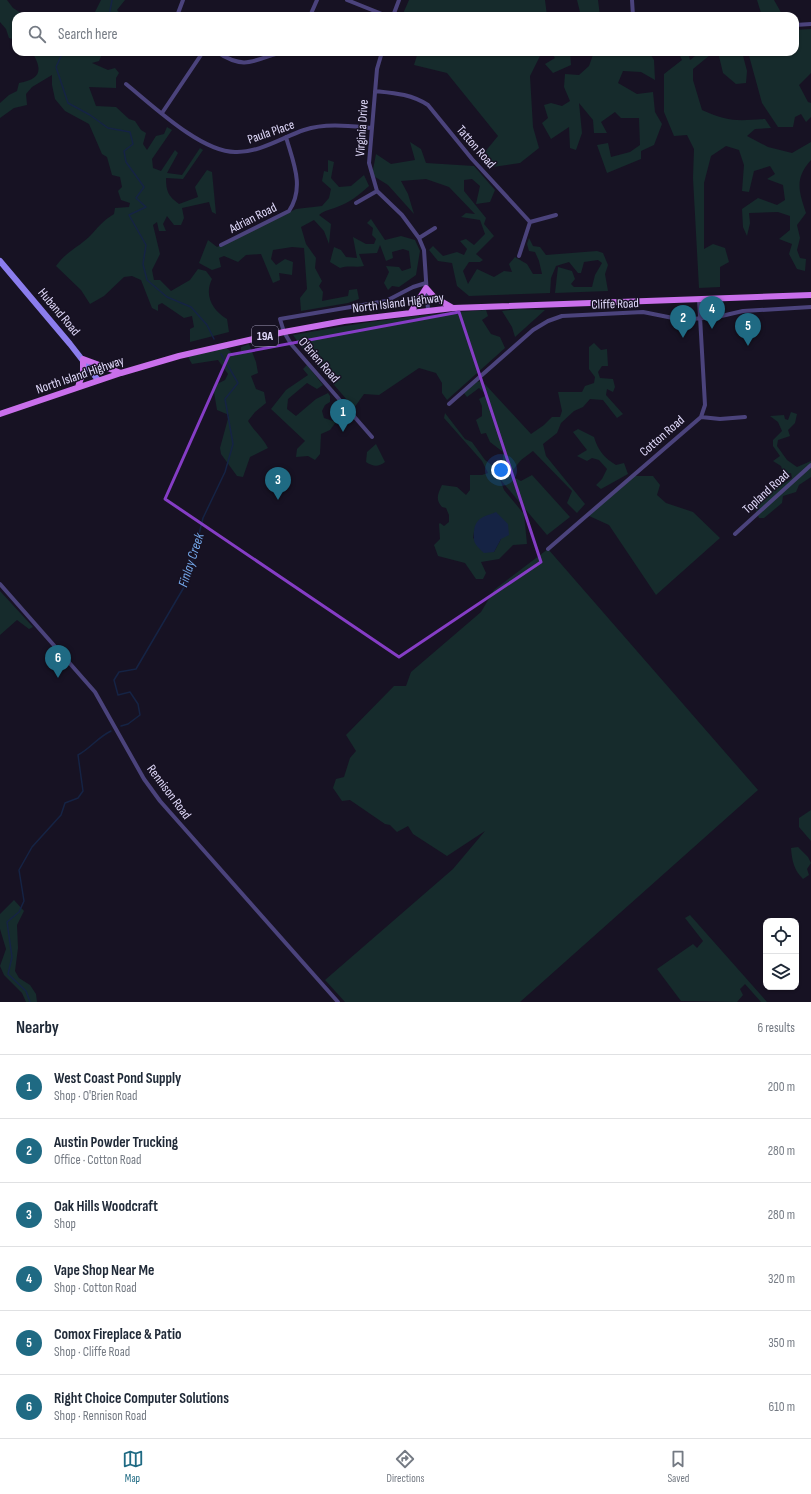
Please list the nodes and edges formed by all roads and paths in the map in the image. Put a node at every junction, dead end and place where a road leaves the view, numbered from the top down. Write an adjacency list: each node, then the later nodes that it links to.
1 (183, 0): 6 (street)
2 (317, 0): 7 (street)
3 (347, 0): 8 (street)
4 (398, 0): 9 (street)
5 (632, 0): 10 (street)
6 (178, 12)
7 (312, 12)
8 (377, 12)
9 (395, 12)
10 (633, 12)
11 (811, 24): 12 (street)
12 (799, 25)
13 (200, 56): 19 (street)
14 (225, 56): 15 (street)
15 (269, 56)
16 (381, 56): 18 (street, Virginia Drive)
17 (126, 84): 19 (street, Paula Place)
18 (375, 91): 20 (street, Virginia Drive); 25 (street, Tatton Road)
19 (162, 113): 21 (street, Paula Place)
20 (371, 128): 21 (street, Paula Place); 22 (street, Virginia Drive)
21 (286, 137): 28 (street, Adrian Road)
22 (377, 191): 23 (street); 27 (street, Virginia Drive)
23 (356, 203)
24 (556, 215): 25 (street)
25 (530, 222): 29 (street)
26 (435, 228): 27 (street)
27 (419, 238): 31 (street, Virginia Drive)
28 (221, 245)
29 (519, 256)
30 (0, 261): 40 (street, Huband Road)
31 (426, 286): 35 (main road); 36 (street, Virginia Drive); 37 (main road); 39 (street)
32 (811, 295): 33 (main road, North Island Highway / 19A)
33 (699, 299): 35 (main road, North Island Highway / 19A); 38 (street, Cotton Road)
34 (811, 307): 38 (street, Cliffe Road)
35 (453, 308): 36 (main road, North Island Highway / 19A)
36 (428, 310): 37 (main road, North Island Highway / 19A)
37 (411, 312): 39 (main road, North Island Highway / 19A)
38 (700, 318): 44 (street, Cliffe Road); 46 (street, Cotton Road)
39 (284, 332): 41 (main road, North Island Highway / 19A); 48 (street, O'Brien Road)
40 (83, 359): 41 (main road); 42 (street, Huband Road); 43 (main road)
41 (121, 372): 42 (main road, North Island Highway / 19A)
42 (98, 380): 43 (main road, North Island Highway / 19A)
43 (78, 387): 45 (main road, North Island Highway / 19A)
44 (449, 404)
45 (0, 414)
46 (701, 417): 47 (street); 51 (street, Cotton Road)
47 (745, 418)
48 (372, 437)
49 (811, 465): 50 (street, Topland Road)
50 (735, 534)
51 (548, 549)
52 (0, 584): 53 (street, Rennison Road)
53 (338, 1002)

